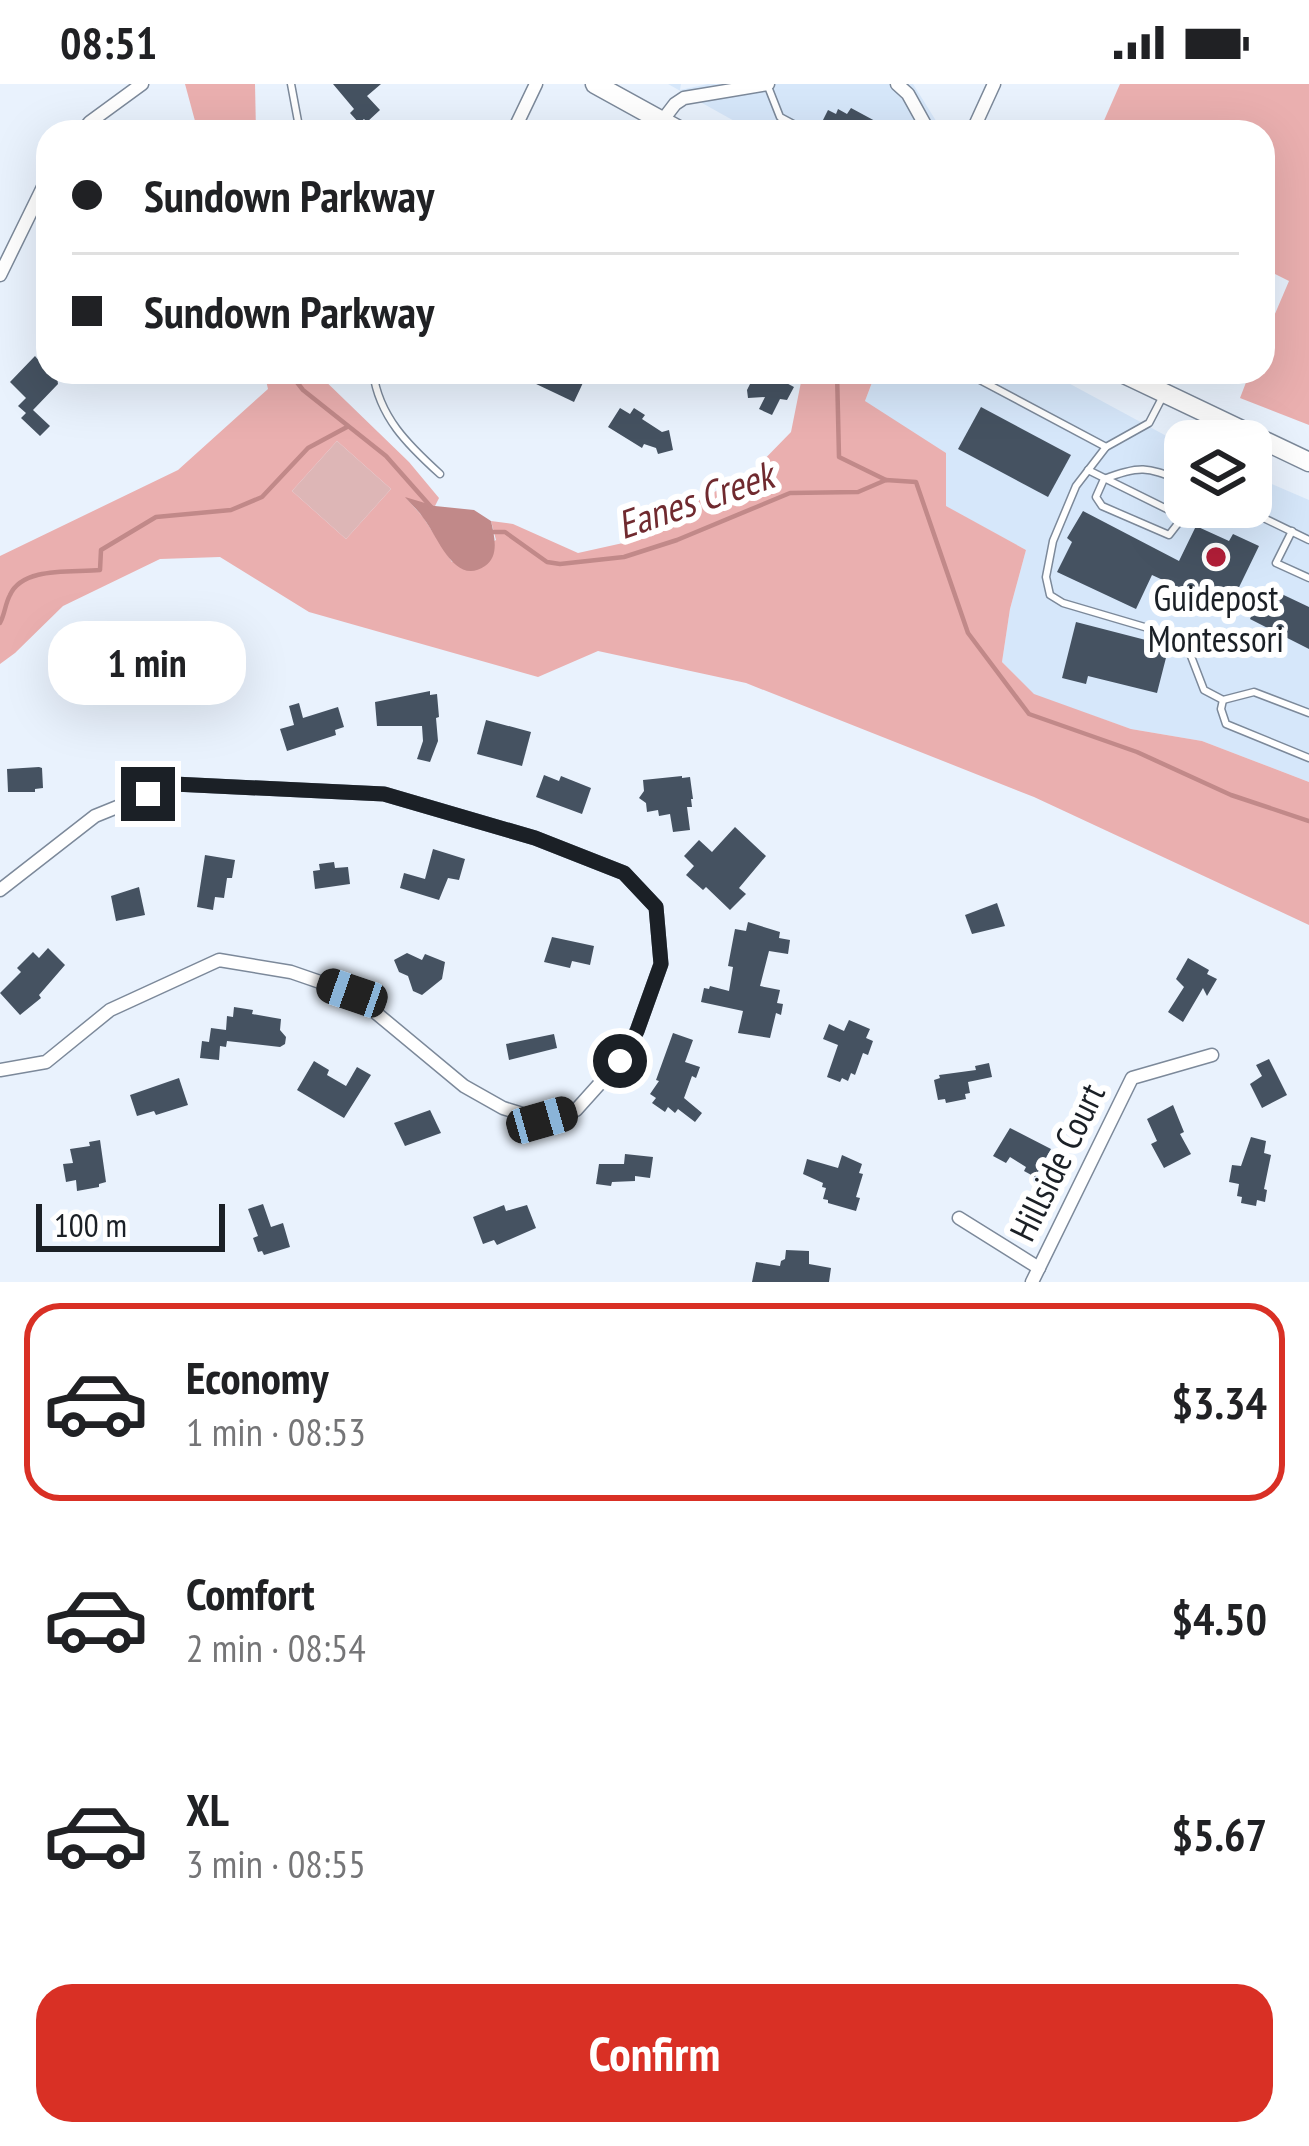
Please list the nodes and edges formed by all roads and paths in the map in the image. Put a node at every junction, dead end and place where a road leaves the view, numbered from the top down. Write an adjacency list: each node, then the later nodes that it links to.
1 (142, 84): 8 (street)
2 (291, 84): 9 (lane)
3 (536, 84): 10 (street)
4 (595, 84): 11 (main road)
5 (768, 84): 12 (street); 13 (lane)
6 (897, 84): 14 (street)
7 (994, 84): 15 (street)
8 (93, 120)
9 (298, 120)
10 (519, 120)
11 (660, 120)
12 (663, 120)
13 (786, 120)
14 (922, 120)
15 (977, 120)
16 (36, 202): 17 (street)
17 (0, 275)
18 (375, 384): 25 (lane)
19 (987, 384): 22 (lane)
20 (1143, 384): 21 (main road)
21 (1163, 394): 22 (lane); 23 (main road)
22 (1106, 447): 24 (lane)
23 (1309, 462)
24 (1088, 470): 27 (lane); 34 (lane)
25 (440, 474)
26 (1164, 474): 27 (lane)
27 (1105, 479): 28 (lane); 30 (lane)
28 (1164, 508)
29 (1272, 522): 31 (lane)
30 (1174, 528)
31 (1292, 531): 32 (lane); 33 (lane)
32 (1309, 540)
33 (1309, 578)
34 (1223, 700): 35 (lane); 36 (lane)
35 (1309, 713)
36 (1309, 758)
37 (0, 890): 39 (street)
38 (1212, 1055): 41 (street, Hillside Court)
39 (0, 1070)
40 (958, 1218): 41 (street)
41 (1039, 1268): 42 (street, Hillside Court)
42 (1032, 1282)

